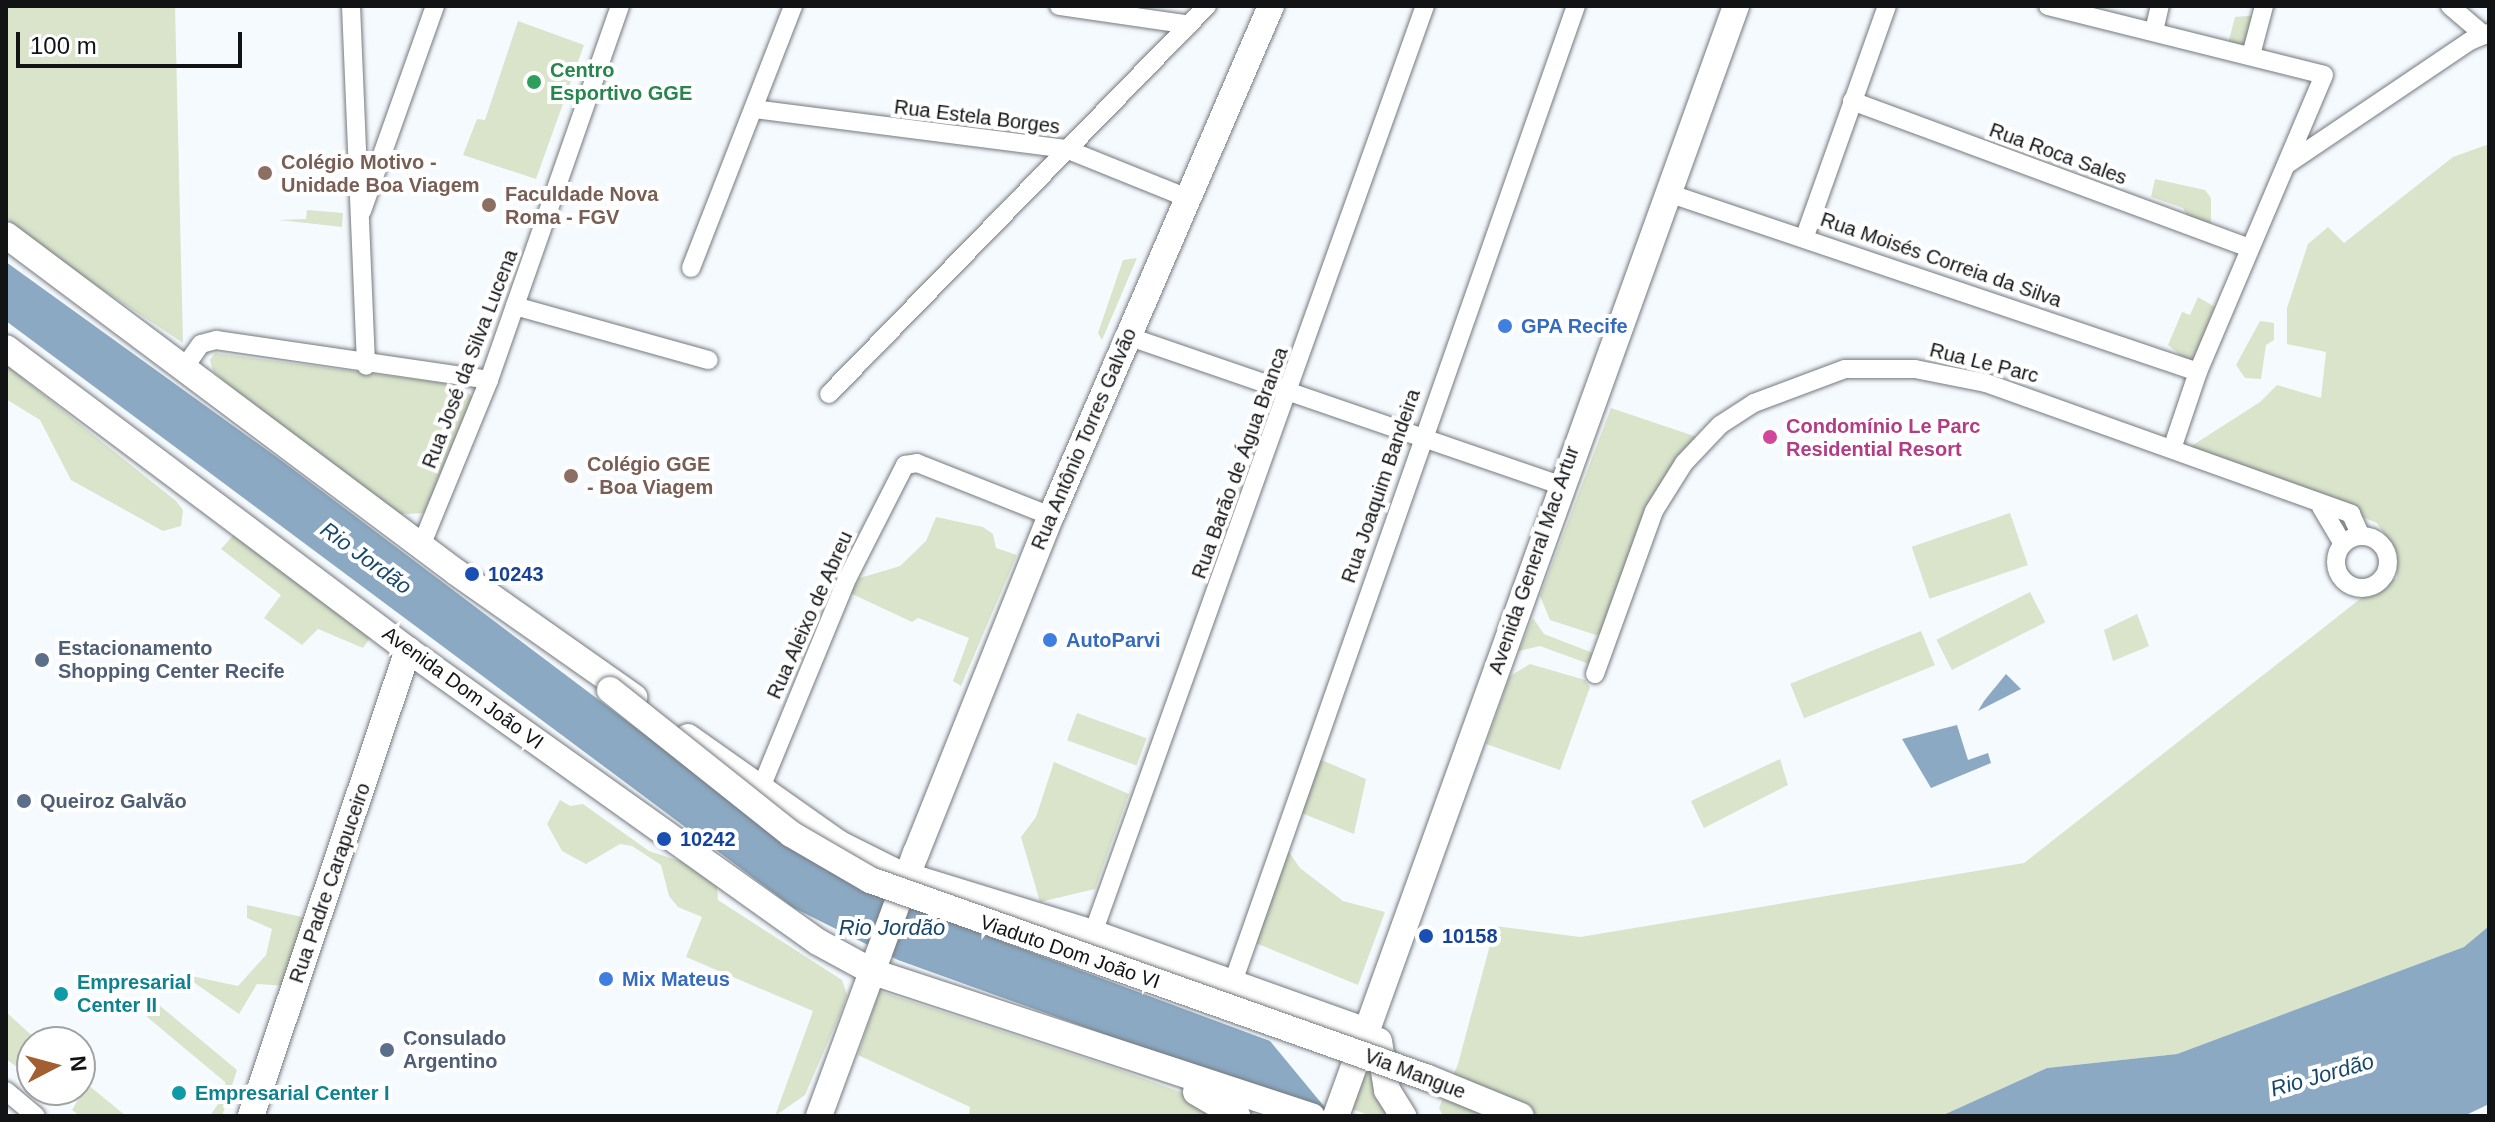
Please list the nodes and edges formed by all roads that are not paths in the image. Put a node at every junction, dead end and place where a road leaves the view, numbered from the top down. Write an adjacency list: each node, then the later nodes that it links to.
1 (351, 6): 26 (street)
2 (435, 6): 26 (street)
3 (620, 6): 31 (street, Rua José da Silva Lucena)
4 (793, 6): 21 (street)
5 (1059, 6): 16 (street)
6 (1207, 6): 16 (street)
7 (1271, 6): 25 (main road, Rua Antônio Torres Galvão)
8 (1425, 6): 39 (street, Rua Barão de Água Branca)
9 (1576, 6): 41 (street, Rua Joaquim Bandeira)
10 (1736, 6): 24 (main road, Avenida General Mac Artur)
11 (1887, 6): 20 (street)
12 (2048, 6): 17 (street)
13 (2160, 6): 17 (street)
14 (2264, 6): 19 (street)
15 (2450, 6): 18 (street)
16 (1184, 24): 22 (street)
17 (2154, 31): 19 (street)
18 (2487, 34): 23 (street)
19 (2251, 55): 23 (street)
20 (1852, 101): 28 (street); 29 (street, Rua Roca Sales)
21 (754, 109): 22 (street, Rua Estela Borges); 30 (street)
22 (1066, 149): 25 (street, Rua Estela Borges); 40 (street)
23 (2286, 165): 29 (street)
24 (1668, 193): 28 (street, Rua Moisés Correia da Silva); 43 (main road, Avenida General Mac Artur)
25 (1187, 198): 32 (main road, Rua Antônio Torres Galvão)
26 (360, 217): 35 (street)
27 (6, 235): 36 (main road)
28 (1805, 236): 37 (street, Rua Moisés Correia da Silva)
29 (2249, 248): 37 (street)
30 (691, 268)
31 (515, 306): 34 (street); 38 (street, Rua José da Silva Lucena)
32 (1127, 336): 39 (street); 45 (main road, Rua Antônio Torres Galvão)
33 (6, 348): 49 (main road, Avenida Dom João VI)
34 (709, 360)
35 (366, 366): 36 (street); 38 (street)
36 (184, 368): 48 (main road)
37 (2198, 372): 42 (street)
38 (489, 380): 48 (street, Rua José da Silva Lucena)
39 (1289, 392): 41 (street); 54 (street, Rua Barão de Água Branca)
40 (829, 394)
41 (1420, 439): 43 (street); 56 (street, Rua Joaquim Bandeira)
42 (2173, 446): 44 (street, Rua Le Parc); 51 (street, Rua Le Parc)
43 (1560, 485): 58 (main road, Avenida General Mac Artur)
44 (2321, 507): 46 (street, Rua Le Parc); 47 (street, Rua Le Parc)
45 (1051, 516): 52 (street, Rua Aleixo de Abreu); 53 (main road, Rua Antônio Torres Galvão)
46 (2361, 536): 47 (street); 47 (street, Rua Le Parc)
47 (2343, 544)
48 (421, 546): 50 (main road)
49 (408, 650): 55 (main road, Avenida Dom João VI); 64 (main road, Rua Padre Carapuceiro)
50 (573, 652): 52 (main road); 60 (main road, Viaduto Dom João VI, bridge)
51 (1595, 674)
52 (760, 790): 53 (main road)
53 (898, 886): 54 (main road); 55 (main road, Rua Antônio Torres Galvão)
54 (1093, 933): 56 (main road)
55 (868, 961): 57 (main road, Avenida Dom João VI); 65 (main road, Rua Antônio Torres Galvão)
56 (1233, 982): 59 (main road)
57 (949, 996): 66 (main road); 67 (main road)
58 (1379, 996): 59 (main road, Avenida General Mac Artur); 68 (main road)
59 (1366, 1031): 62 (main road, Avenida General Mac Artur)
60 (1308, 1035): 69 (main road, Via Mangue, bridge)
61 (6, 1091): 63 (street)
62 (1340, 1105)
63 (36, 1116)
64 (251, 1116)
65 (819, 1116)
66 (1237, 1116)
67 (1312, 1116)
68 (1403, 1116)
69 (1521, 1116)

